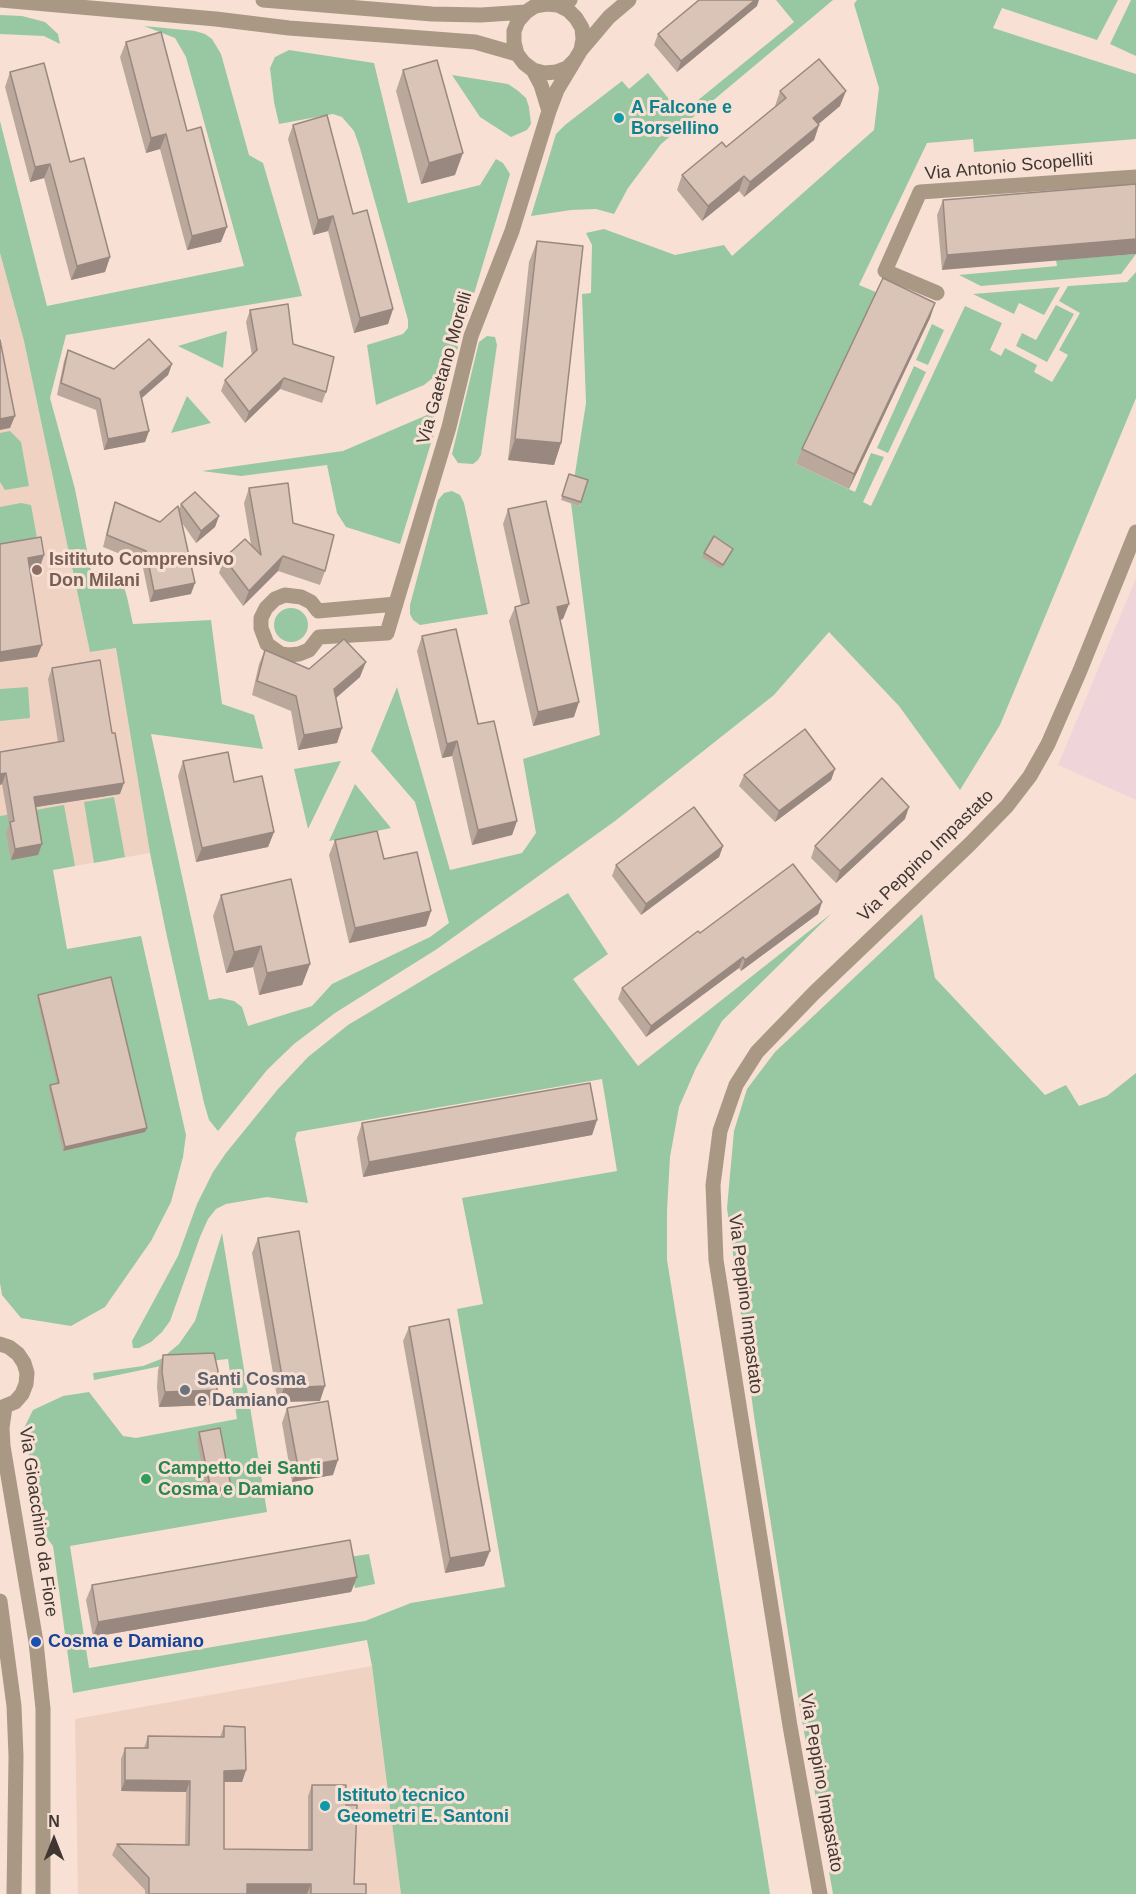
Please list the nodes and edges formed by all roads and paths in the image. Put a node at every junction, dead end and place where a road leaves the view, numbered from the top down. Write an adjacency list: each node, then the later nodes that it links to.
1 (0, 0): 7 (street)
2 (263, 0): 4 (street)
3 (629, 0): 8 (street, Via Gaetano Morelli)
4 (297, 2): 6 (street)
5 (564, 2): 6 (street); 8 (street)
6 (526, 12): 7 (street)
7 (517, 54): 9 (street)
8 (578, 55): 9 (street); 10 (street, Via Gaetano Morelli)
9 (533, 70): 10 (street)
10 (549, 111): 14 (street, Via Gaetano Morelli)
11 (1136, 177): 12 (street, Via Antonio Scopelliti)
12 (937, 293)
13 (1136, 532): 20 (street, Via Peppino Impastato)
14 (396, 604): 14 (street, Via Gaetano Morelli)
15 (0, 1344): 16 (street)
16 (3, 1408): 19 (street, Via Gioacchino da Fiore)
17 (0, 1600): 18 (street)
18 (14, 1894)
19 (44, 1894)
20 (820, 1894)

